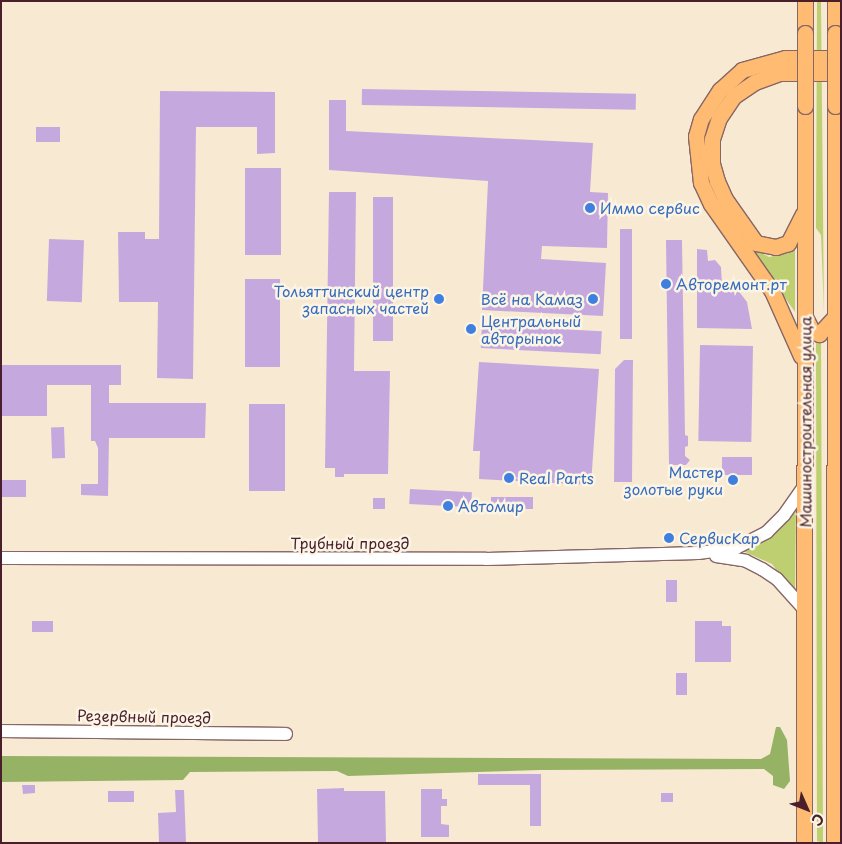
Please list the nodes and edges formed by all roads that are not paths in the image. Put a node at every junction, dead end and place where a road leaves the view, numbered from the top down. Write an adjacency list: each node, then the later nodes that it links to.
1 (805, 1): 5 (main road, Машиностроительная улица, bridge)
2 (835, 1): 7 (main road, Машиностроительная улица, bridge)
3 (841, 58): 8 (main road)
4 (841, 73): 5 (main road)
5 (805, 211): 6 (main road, Машиностроительная улица)
6 (805, 317): 7 (main road); 8 (main road, Машиностроительная улица)
7 (835, 317): 14 (main road, Машиностроительная улица)
8 (805, 370): 9 (main road, Машиностроительная улица)
9 (805, 485): 10 (street); 12 (main road, Машиностроительная улица)
10 (698, 553): 11 (street, Трубный проезд); 12 (street)
11 (1, 558)
12 (804, 609): 17 (main road, Машиностроительная улица)
13 (841, 624): 14 (main road)
14 (835, 648): 18 (main road, Машиностроительная улица)
15 (1, 731): 16 (street, Резервный проезд)
16 (286, 734)
17 (804, 843)
18 (834, 843)

